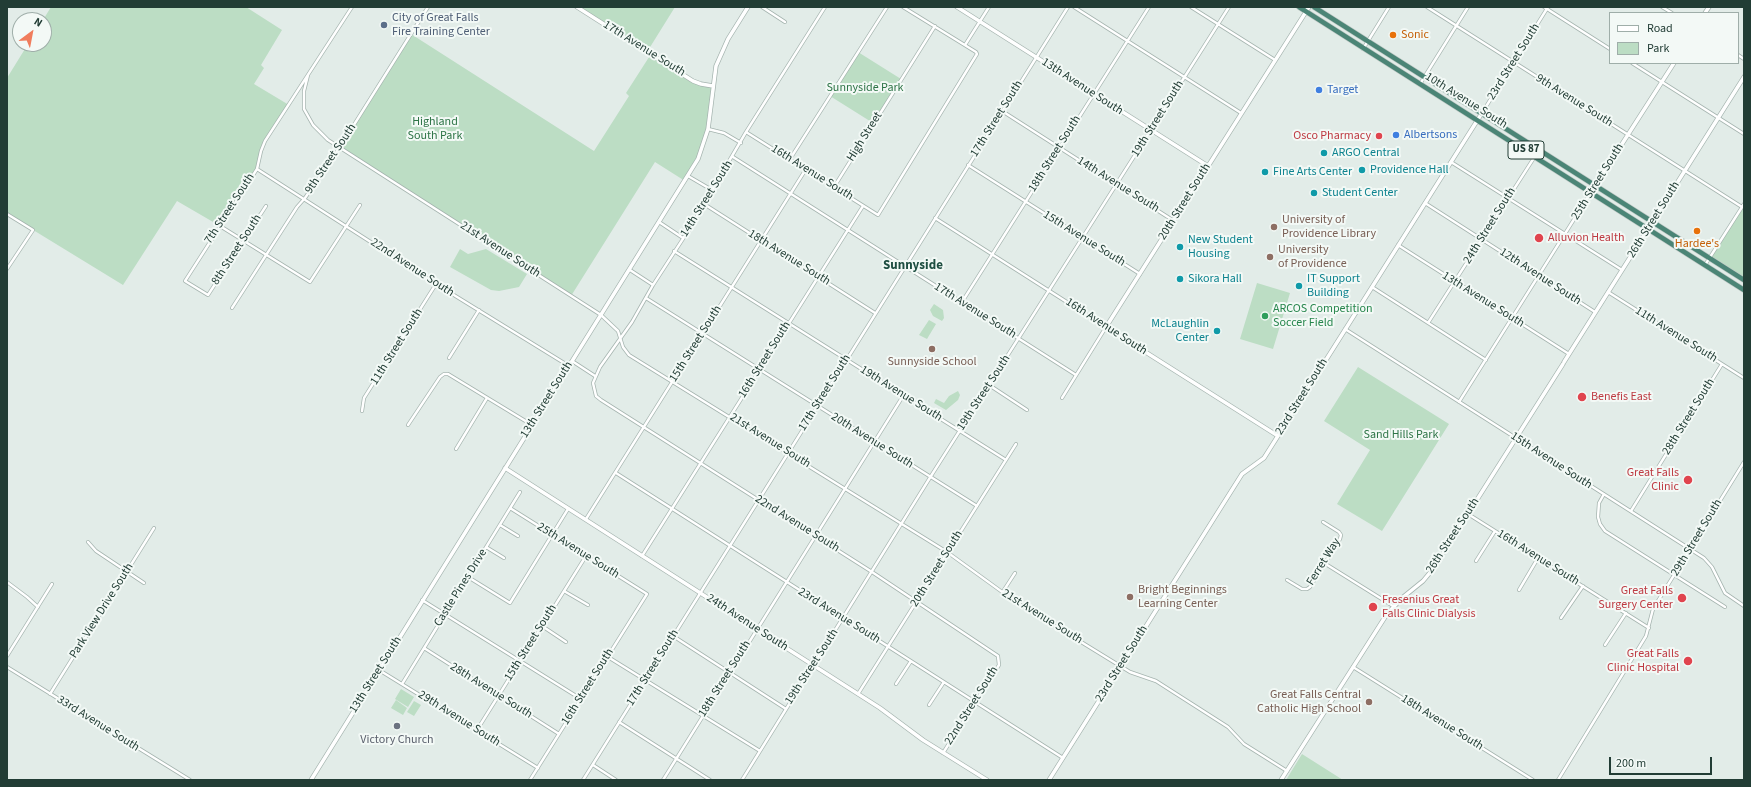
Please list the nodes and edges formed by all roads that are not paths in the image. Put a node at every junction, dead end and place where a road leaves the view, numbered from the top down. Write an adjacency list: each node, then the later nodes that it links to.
1 (352, 7): 39 (street)
2 (428, 7): 58 (street, 9th Street South)
3 (577, 7): 45 (street, 17th Avenue South)
4 (748, 7): 45 (street, 13th Street South)
5 (762, 7): 25 (street)
6 (825, 7): 54 (street, 14th Street South)
7 (887, 7): 63 (street)
8 (903, 7): 21 (street)
9 (957, 7): 24 (street, 13th Avenue South)
10 (989, 7): 24 (street)
11 (1068, 7): 34 (street, 17th Street South)
12 (1074, 7): 29 (street)
13 (1150, 7): 29 (street, 18th Street South)
14 (1191, 7): 26 (street)
15 (1229, 7): 26 (street, 19th Street South)
16 (1299, 7): 23 (highway, 10th Avenue South / US 87)
17 (1314, 7): 30 (highway, 10th Avenue South / US 87)
18 (1389, 7): 30 (street)
19 (1427, 7): 27 (street, 9th Avenue South)
20 (1468, 7): 27 (street)
21 (908, 8): 28 (street)
22 (1546, 8): 32 (street); 36 (street, 23rd Street South)
23 (1307, 9): 33 (highway, 10th Avenue South / US 87); 35 (street, 20th Street South)
24 (980, 21): 31 (street); 34 (street, 13th Avenue South)
25 (785, 22)
26 (1218, 24): 35 (street); 40 (street, 19th Street South)
27 (1456, 25): 36 (street, 9th Avenue South); 41 (street)
28 (935, 26): 31 (street); 73 (street, High Street)
29 (1127, 41): 40 (street); 46 (street, 18th Street South)
30 (1368, 42): 33 (street); 41 (highway, 10th Avenue South / US 87)
31 (965, 45): 85 (street, 16th Avenue South)
32 (1609, 48)
33 (1363, 49): 44 (highway, 10th Avenue South / US 87)
34 (1036, 57): 46 (street, 13th Avenue South); 47 (street, 17th Street South)
35 (1275, 60): 48 (street, 20th Street South)
36 (1514, 62): 49 (street, 23rd Street South); 56 (street, 9th Avenue South)
37 (1634, 64): 43 (street)
38 (1673, 64): 43 (street, 25th Street South)
39 (308, 75): 58 (street, 21st Avenue South); 67 (street, 7th Street South)
40 (1184, 77): 48 (street); 53 (street, 19th Street South)
41 (1424, 77): 44 (street); 49 (highway, 10th Avenue South / US 87)
42 (1744, 77): 50 (street, 26th Street South)
43 (1661, 82): 50 (street); 56 (street, 25th Street South)
44 (1420, 84): 51 (highway, 10th Avenue South / US 87)
45 (713, 86): 52 (street, 13th Street South)
46 (1094, 94): 53 (street, 13th Avenue South); 59 (street, 18th Street South)
47 (1002, 111): 59 (street, 14th Avenue South); 65 (street, 17th Street South)
48 (1241, 113): 66 (street, 20th Street South)
49 (1482, 113): 51 (street, 23rd Street South); 60 (highway, 10th Avenue South / US 87)
50 (1718, 118): 55 (street); 69 (street, 26th Street South)
51 (1477, 120): 61 (highway, 10th Avenue South / US 87); 64 (street, 23rd Street South)
52 (708, 129): 57 (street); 70 (street, 13th Street South)
53 (1150, 130): 66 (street, 13th Avenue South); 71 (street, 19th Street South)
54 (746, 132): 57 (street, 14th Street South); 63 (street, 16th Avenue South)
55 (1744, 134)
56 (1628, 135): 69 (street, 9th Avenue South); 72 (street, 25th Street South)
57 (741, 143): 62 (street, 14th Street South)
58 (340, 147): 77 (street, 9th Street South); 131 (street, 21st Avenue South)
59 (1060, 148): 71 (street, 14th Avenue South); 79 (street, 18th Street South)
60 (1539, 149): 61 (street, 24th Street South); 72 (highway, 10th Avenue South / US 87)
61 (1535, 156): 75 (highway, 10th Avenue South / US 87); 78 (street, 24th Street South)
62 (733, 157): 74 (street, 14th Street South); 76 (street, 17th Avenue South)
63 (790, 160): 68 (street, 16th Avenue South)
64 (1451, 162): 78 (street); 80 (street, 23rd Street South)
65 (968, 165): 79 (street, 15th Avenue South); 88 (street, 17th Street South)
66 (1208, 166): 89 (street, 20th Street South)
67 (257, 169): 77 (street, 22nd Avenue South); 92 (street, 7th Street South)
68 (806, 169): 73 (street, 16th Avenue South); 76 (street, 15th Street South)
69 (1685, 171): 86 (street, 9th Avenue South); 91 (street, 26th Street South)
70 (688, 176): 74 (street); 90 (street, 13th Street South)
71 (1117, 184): 89 (street, 14th Avenue South); 97 (street, 19th Street South)
72 (1595, 186): 75 (street, 25th Street South); 91 (highway, 10th Avenue South / US 87)
73 (834, 187): 85 (street, 16th Avenue South)
74 (712, 190): 81 (street, 14th Street South)
75 (1592, 193): 95 (highway, 10th Avenue South / US 87); 96 (street, 25th Street South)
76 (790, 194): 94 (street, 17th Avenue South); 100 (street, 15th Street South)
77 (305, 198): 93 (street, 22nd Avenue South); 105 (street, 9th Street South)
78 (1508, 198): 96 (street); 101 (street, 24th Street South)
79 (1026, 201): 97 (street, 15th Avenue South); 104 (street, 18th Street South)
80 (1424, 203): 101 (street, 12th Avenue South); 102 (street, 23rd Street South)
81 (704, 204): 98 (street, 14th Street South); 100 (street, 18th Avenue South)
82 (1744, 204): 86 (street)
83 (360, 205): 93 (street)
84 (266, 206): 99 (street, 8th Street South)
85 (863, 206): 94 (street, 16th Street South)
86 (1742, 207): 106 (street)
87 (7, 214): 109 (street)
88 (935, 218): 104 (street, 16th Avenue South); 108 (street, 17th Street South)
89 (1174, 220): 112 (street, 20th Street South)
90 (659, 222): 98 (street); 110 (street, 13th Street South)
91 (1653, 223): 95 (street, 26th Street South); 106 (highway, 10th Avenue South / US 87)
92 (220, 226): 99 (street); 124 (street, 7th Street South)
93 (347, 226): 105 (street); 117 (street, 22nd Avenue South)
94 (848, 230): 108 (street, 17th Avenue South); 113 (street, 16th Street South)
95 (1648, 230): 107 (highway, 10th Avenue South / US 87); 111 (street, 26th Street South)
96 (1565, 234): 111 (street); 114 (street, 25th Street South)
97 (1083, 237): 112 (street, 15th Avenue South); 121 (street, 19th Street South)
98 (683, 238): 103 (street, 14th Street South)
99 (242, 240): 105 (street); 124 (street, 8th Street South)
100 (761, 240): 113 (street, 18th Avenue South); 119 (street, 15th Street South)
101 (1482, 240): 114 (street, 12th Avenue South); 116 (street, 24th Street South)
102 (1398, 245): 116 (street, 13th Avenue South); 120 (street, 23rd Street South)
103 (674, 251): 118 (street, 14th Street South); 119 (street, 19th Avenue South)
104 (992, 254): 121 (street, 16th Avenue South); 126 (street, 18th Street South)
105 (266, 255): 127 (street, 9th Street South)
106 (1709, 258): 107 (street); 115 (highway, 10th Avenue South / US 87)
107 (1705, 265): 122 (highway, 10th Avenue South / US 87)
108 (904, 266): 126 (street, 17th Avenue South); 130 (street, 17th Street South)
109 (7, 269)
110 (630, 270): 118 (street); 131 (street, 13th Street South)
111 (1622, 270): 123 (street, 26th Street South)
112 (1140, 274): 135 (street, 20th Street South)
113 (818, 276): 130 (street, 18th Avenue South); 133 (street, 16th Street South)
114 (1538, 276): 129 (street, 12th Avenue South); 132 (street, 25th Street South)
115 (1744, 280)
116 (1455, 282): 132 (street, 13th Avenue South); 134 (street, 24th Street South)
117 (436, 284): 128 (street, 22nd Avenue South); 160 (street, 11th Street South)
118 (653, 285): 125 (street, 14th Street South)
119 (732, 287): 133 (street, 19th Avenue South); 137 (street, 15th Street South)
120 (1371, 287): 134 (street); 136 (street, 23rd Street South)
121 (1049, 290): 135 (street, 16th Avenue South); 139 (street, 19th Street South)
122 (1744, 290)
123 (1608, 292): 129 (street, 26th Street South); 145 (street, 11th Avenue South)
124 (208, 295)
125 (646, 298): 137 (street, 20th Avenue South); 138 (street, 14th Street South)
126 (962, 302): 139 (street, 17th Avenue South)
127 (232, 308)
128 (479, 310): 141 (street); 146 (street, 22nd Avenue South)
129 (1596, 312): 140 (street, 26th Street South)
130 (875, 313): 142 (street, 17th Street South)
131 (601, 315): 138 (street, 21st Avenue South); 144 (street, 13th Street South)
132 (1512, 318): 140 (street, 13th Avenue South); 143 (street, 25th Street South)
133 (788, 323): 142 (street, 19th Avenue South); 147 (street, 16th Street South)
134 (1428, 323): 143 (street)
135 (1106, 327): 148 (street, 20th Street South); 166 (street, 16th Avenue South)
136 (1344, 329): 157 (street, 15th Avenue South); 166 (street, 23rd Street South)
137 (702, 334): 147 (street, 20th Avenue South); 151 (street, 15th Street South)
138 (620, 337): 149 (street, 14th Street South); 151 (street, 21st Avenue South)
139 (1019, 339): 148 (street, 17th Avenue South); 152 (street, 19th Street South)
140 (1569, 354): 167 (street, 26th Street South)
141 (449, 358)
142 (846, 360): 154 (street, 19th Avenue South); 158 (street, 17th Street South)
143 (1486, 360): 157 (street, 25th Street South)
144 (572, 361): 146 (street, 13th Street South); 149 (street)
145 (1722, 364): 150 (street, 11th Avenue South); 186 (street, 28th Street South)
146 (569, 366): 163 (street, 13th Street South)
147 (759, 369): 158 (street, 20th Avenue South); 161 (street, 16th Street South)
148 (1076, 375): 156 (street, 20th Street South)
149 (595, 376): 153 (street, 14th Street South)
150 (1744, 378)
151 (672, 381): 161 (street, 21st Avenue South); 164 (street, 15th Street South)
152 (989, 386): 159 (street); 165 (street, 19th Street South)
153 (594, 390): 164 (street, 22nd Avenue South)
154 (902, 396): 165 (street, 19th Avenue South); 168 (street, 18th Street South)
155 (487, 398): 162 (street); 163 (street); 170 (street)
156 (1062, 398)
157 (1459, 402): 167 (street, 15th Avenue South)
158 (816, 406): 168 (street, 20th Avenue South); 171 (street, 17th Street South)
159 (1027, 410)
160 (362, 411)
161 (730, 416): 171 (street, 21st Avenue South); 174 (street, 16th Street South)
162 (408, 425)
163 (532, 425): 175 (street, 13th Street South)
164 (644, 427): 174 (street, 22nd Avenue South); 176 (street, 15th Street South)
165 (960, 432): 172 (street, 19th Avenue South); 177 (street, 19th Street South)
166 (1278, 436): 249 (street, 23rd Street South)
167 (1516, 438): 180 (street, 15th Avenue South); 187 (street, 26th Street South)
168 (873, 441): 177 (street, 20th Avenue South); 178 (street, 18th Street South)
169 (1016, 444): 172 (street, 20th Street South)
170 (456, 449)
171 (788, 452): 178 (street, 21st Avenue South); 181 (street, 17th Street South)
172 (1006, 460): 182 (street, 20th Street South)
173 (1744, 462): 200 (street, 29th Street South)
174 (701, 463): 181 (street, 22nd Avenue South); 185 (street, 16th Street South)
175 (505, 468): 184 (street, 24th Avenue South); 224 (street, 13th Street South)
176 (616, 473): 185 (street, 23rd Avenue South); 188 (street, 15th Street South)
177 (931, 476): 182 (street, 20th Avenue South); 190 (street, 19th Street South)
178 (845, 488): 190 (street, 21st Avenue South); 195 (street, 18th Street South)
179 (520, 492): 183 (street, Castle Pines Drive)
180 (1604, 494): 186 (street, 15th Avenue South); 211 (street)
181 (758, 500): 195 (street, 22nd Avenue South); 198 (street, 17th Street South)
182 (977, 506): 201 (street, 20th Street South)
183 (510, 508): 191 (street, Castle Pines Drive); 194 (street, 25th Avenue South)
184 (568, 509): 188 (street, 24th Avenue South); 194 (street)
185 (672, 509): 198 (street, 23rd Avenue South); 203 (street, 16th Street South)
186 (1630, 511): 200 (street, 15th Avenue South)
187 (1468, 514): 193 (street, 16th Avenue South); 227 (street, 26th Street South)
188 (586, 519): 203 (street, 24th Avenue South)
189 (1323, 522): 207 (street, Ferret Way)
190 (901, 524): 201 (street, 21st Avenue South); 209 (street, 19th Street South)
191 (500, 525): 196 (street); 199 (street, Castle Pines Drive)
192 (154, 528): 208 (street, Park View Drive South)
193 (1496, 531): 205 (street, 16th Avenue South); 206 (street)
194 (552, 535): 202 (street, 25th Avenue South); 212 (street)
195 (816, 535): 209 (street, 22nd Avenue South); 216 (street, 18th Street South)
196 (518, 536)
197 (88, 542): 208 (street)
198 (728, 546): 216 (street, 23rd Avenue South); 221 (street, 17th Street South)
199 (486, 547): 204 (street); 212 (street, Castle Pines Drive)
200 (1690, 549): 211 (street, 29th Street South); 228 (street, 15th Avenue South)
201 (947, 552): 222 (street, 21st Avenue South); 225 (street, 20th Street South)
202 (586, 556): 219 (street, 15th Street South); 223 (street, 25th Avenue South)
203 (642, 556): 221 (street, 24th Avenue South)
204 (504, 558)
205 (1538, 558): 218 (street, 16th Avenue South); 220 (street)
206 (1476, 561)
207 (1324, 563): 213 (street, Ferret Way); 227 (street)
208 (128, 571): 215 (street); 258 (street, Park View Drive South)
209 (872, 572): 225 (street, 22nd Avenue South); 233 (street, 19th Street South)
210 (1015, 572): 222 (street)
211 (1674, 576): 230 (street); 236 (street, 29th Street South)
212 (468, 577): 232 (street, Castle Pines Drive)
213 (1287, 580)
214 (7, 582): 229 (street)
215 (144, 583)
216 (786, 583): 233 (street, 23rd Avenue South); 237 (street, 18th Street South)
217 (52, 584): 229 (street)
218 (1582, 586): 231 (street, 16th Avenue South); 234 (street)
219 (564, 590): 226 (street); 235 (street, 15th Street South)
220 (1518, 590)
221 (700, 592): 237 (street, 24th Avenue South); 238 (street, 17th Street South)
222 (1002, 593): 249 (street, 21st Avenue South)
223 (647, 594): 244 (street, 16th Street South)
224 (422, 600): 232 (street); 252 (street, 13th Street South)
225 (917, 601): 241 (street, 20th Street South); 245 (street, 22nd Avenue South)
226 (588, 606)
227 (1393, 606): 251 (street, 26th Street South)
228 (1744, 606)
229 (38, 607): 243 (street)
230 (1725, 607)
231 (1626, 613): 236 (street, 16th Avenue South); 240 (street)
232 (445, 614): 242 (street, Castle Pines Drive); 246 (street)
233 (844, 618): 241 (street, 23rd Avenue South); 248 (street, 19th Street South)
234 (1561, 618)
235 (542, 626): 239 (street); 246 (street, 15th Street South)
236 (1649, 628): 288 (street, 29th Street South)
237 (757, 629): 248 (street, 24th Avenue South); 253 (street, 18th Street South)
238 (673, 636): 253 (street); 254 (street, 17th Street South)
239 (566, 642)
240 (1605, 645)
241 (889, 647): 247 (street, 23rd Avenue South); 259 (street, 20th Street South)
242 (424, 648): 256 (street, Castle Pines Drive); 260 (street, 28th Avenue South)
243 (7, 656)
244 (608, 657): 254 (street); 261 (street, 16th Street South)
245 (999, 659): 262 (street, 22nd Street South)
246 (520, 661): 260 (street, 15th Street South); 261 (street)
247 (911, 661): 255 (street, 23rd Avenue South); 257 (street)
248 (814, 666): 259 (street, 24th Avenue South); 264 (street, 19th Street South)
249 (1120, 666): 272 (street, 23rd Street South); 275 (street, 21st Avenue South)
250 (7, 667): 258 (street, 33rd Avenue South)
251 (1352, 667): 275 (street, 26th Street South); 287 (street, 18th Avenue South)
252 (379, 670): 256 (street, 29th Avenue South); 277 (street, 13th Street South)
253 (730, 672): 264 (street); 265 (street, 18th Street South)
254 (645, 680): 265 (street); 266 (street, 17th Street South)
255 (944, 682): 262 (street, 23rd Avenue South); 263 (street)
256 (402, 684): 267 (street, 29th Avenue South)
257 (896, 684)
258 (50, 694): 276 (street, 33rd Avenue South)
259 (858, 694): 270 (street, 24th Avenue South)
260 (499, 695): 267 (street, 15th Street South); 268 (street, 28th Avenue South)
261 (581, 699): 268 (street, 16th Street South)
262 (976, 703): 270 (street, 22nd Street South); 272 (street, 23rd Avenue South)
263 (929, 705)
264 (786, 709): 269 (street, 19th Street South)
265 (703, 716): 269 (street); 271 (street, 18th Street South)
266 (618, 722): 271 (street); 273 (street, 17th Street South)
267 (477, 730): 274 (street, 29th Avenue South)
268 (559, 734): 274 (street, 16th Street South)
269 (760, 752): 283 (street, 19th Street South)
270 (943, 753): 284 (street, 24th Avenue South)
271 (676, 758): 281 (street, 18th Street South); 282 (street)
272 (1063, 758): 285 (street, 23rd Street South)
273 (593, 764): 279 (street, 17th Street South); 280 (street)
274 (538, 768): 278 (street, 16th Street South)
275 (1287, 771): 286 (street, 26th Street South)
276 (190, 780)
277 (311, 780)
278 (530, 780)
279 (583, 780)
280 (616, 780)
281 (662, 780)
282 (710, 780)
283 (742, 780)
284 (987, 780)
285 (1049, 780)
286 (1282, 780)
287 (1533, 780)
288 (1558, 780)

